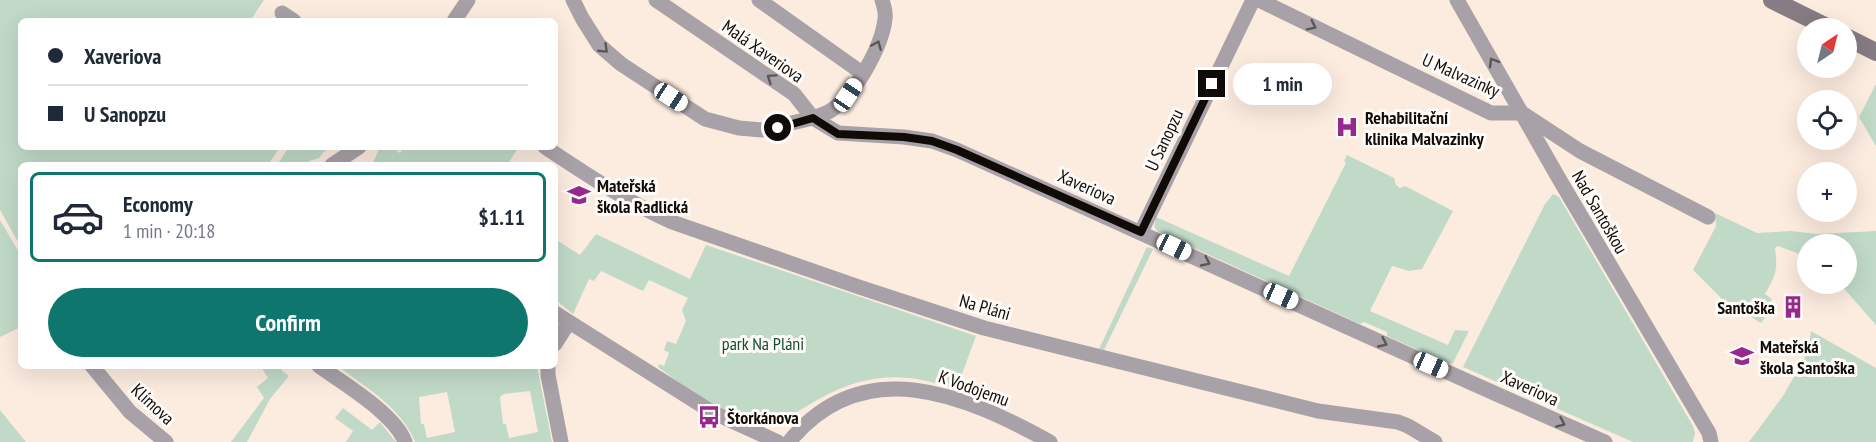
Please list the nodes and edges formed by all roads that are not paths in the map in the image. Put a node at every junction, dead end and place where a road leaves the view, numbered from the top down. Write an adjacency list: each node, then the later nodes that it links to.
1 (468, 0): 11 (street)
2 (573, 0): 17 (street, one-way to 17)
3 (656, 0): 17 (street, Malá Xaveriova, one-way to 3)
4 (759, 0): 10 (street)
5 (882, 0): 15 (street, one-way to 5)
6 (1253, 0): 22 (street, U Sanopzu)
7 (1259, 0): 16 (street, U Malvazinky, one-way to 16)
8 (1457, 0): 16 (street, Nad Santoškou, one-way to 8)
9 (1772, 0): 12 (street)
10 (780, 6): 15 (street)
11 (456, 18)
12 (1809, 18)
13 (1857, 42): 14 (street)
14 (1876, 52)
15 (862, 73): 17 (street)
16 (1522, 113): 21 (street); 37 (street, Nad Santoškou)
17 (813, 118): 22 (street, Xaveriova)
18 (549, 150): 35 (street, Na Pláni)
19 (354, 153): 20 (street)
20 (338, 162)
21 (1708, 217)
22 (1141, 232): 36 (street, Xaveriova, one-way to 36)
23 (558, 315): 24 (street)
24 (569, 322): 25 (street); 32 (street)
25 (558, 339)
26 (94, 369): 29 (street, Klímova)
27 (323, 369): 30 (street)
28 (548, 369): 31 (street)
29 (166, 442)
30 (405, 442)
31 (561, 442)
32 (778, 442)
33 (789, 442): 34 (street, K Vodojemu)
34 (1050, 442)
35 (1435, 442)
36 (1605, 442)
37 (1711, 442)

